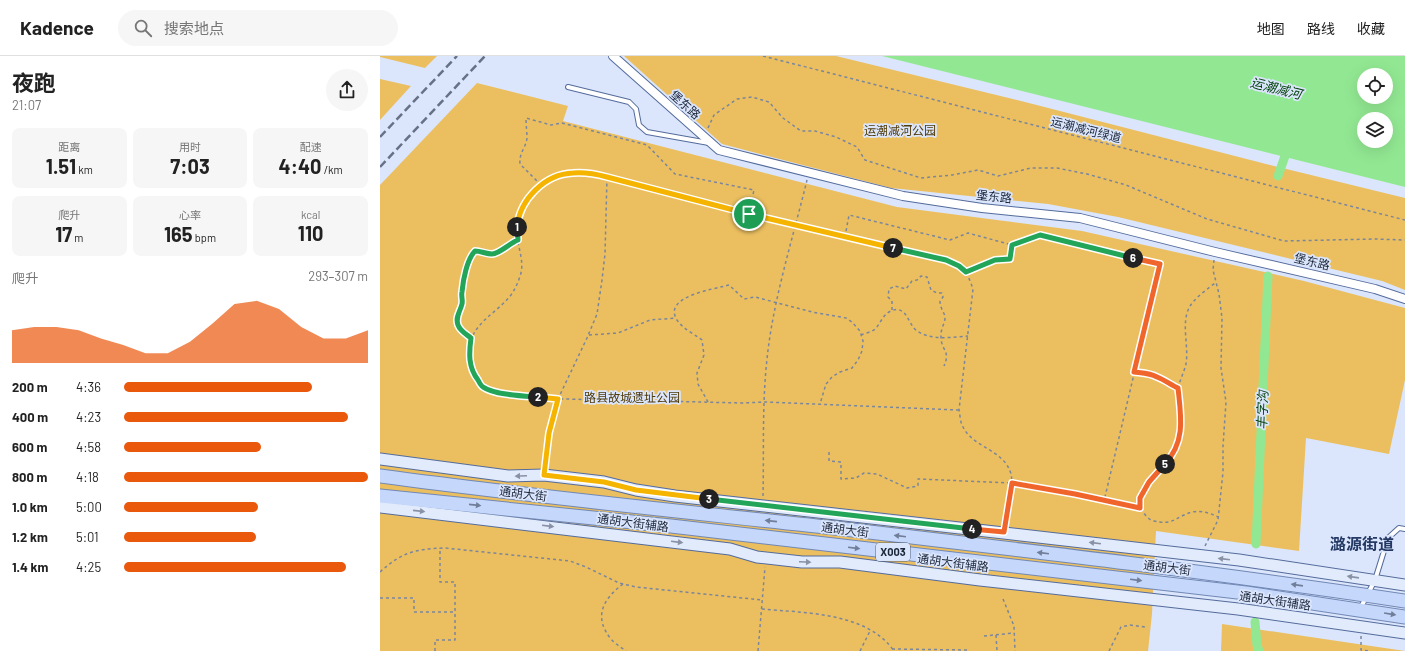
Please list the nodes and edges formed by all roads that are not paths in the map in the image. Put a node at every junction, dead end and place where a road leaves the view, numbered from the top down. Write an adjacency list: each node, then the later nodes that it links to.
1 (613, 56): 3 (street, 堡东路)
2 (568, 87): 3 (lane)
3 (711, 144): 4 (street, 堡东路)
4 (1405, 299)
5 (380, 459): 10 (street, one-way to 5)
6 (380, 476): 12 (main road, 通胡大街 / X003, one-way to 6)
7 (380, 496): 14 (main road, 通胡大街 / X003, one-way to 14)
8 (380, 507): 16 (street, 通胡大街辅路, one-way to 16)
9 (1405, 529): 10 (lane)
10 (1375, 580): 11 (street); 12 (lane)
11 (1405, 585)
12 (1366, 595): 13 (main road, 通胡大街 / X003); 14 (lane)
13 (1405, 601)
14 (1360, 610): 15 (main road, 通胡大街 / X003, one-way to 15)
15 (1405, 617)
16 (1405, 633)

